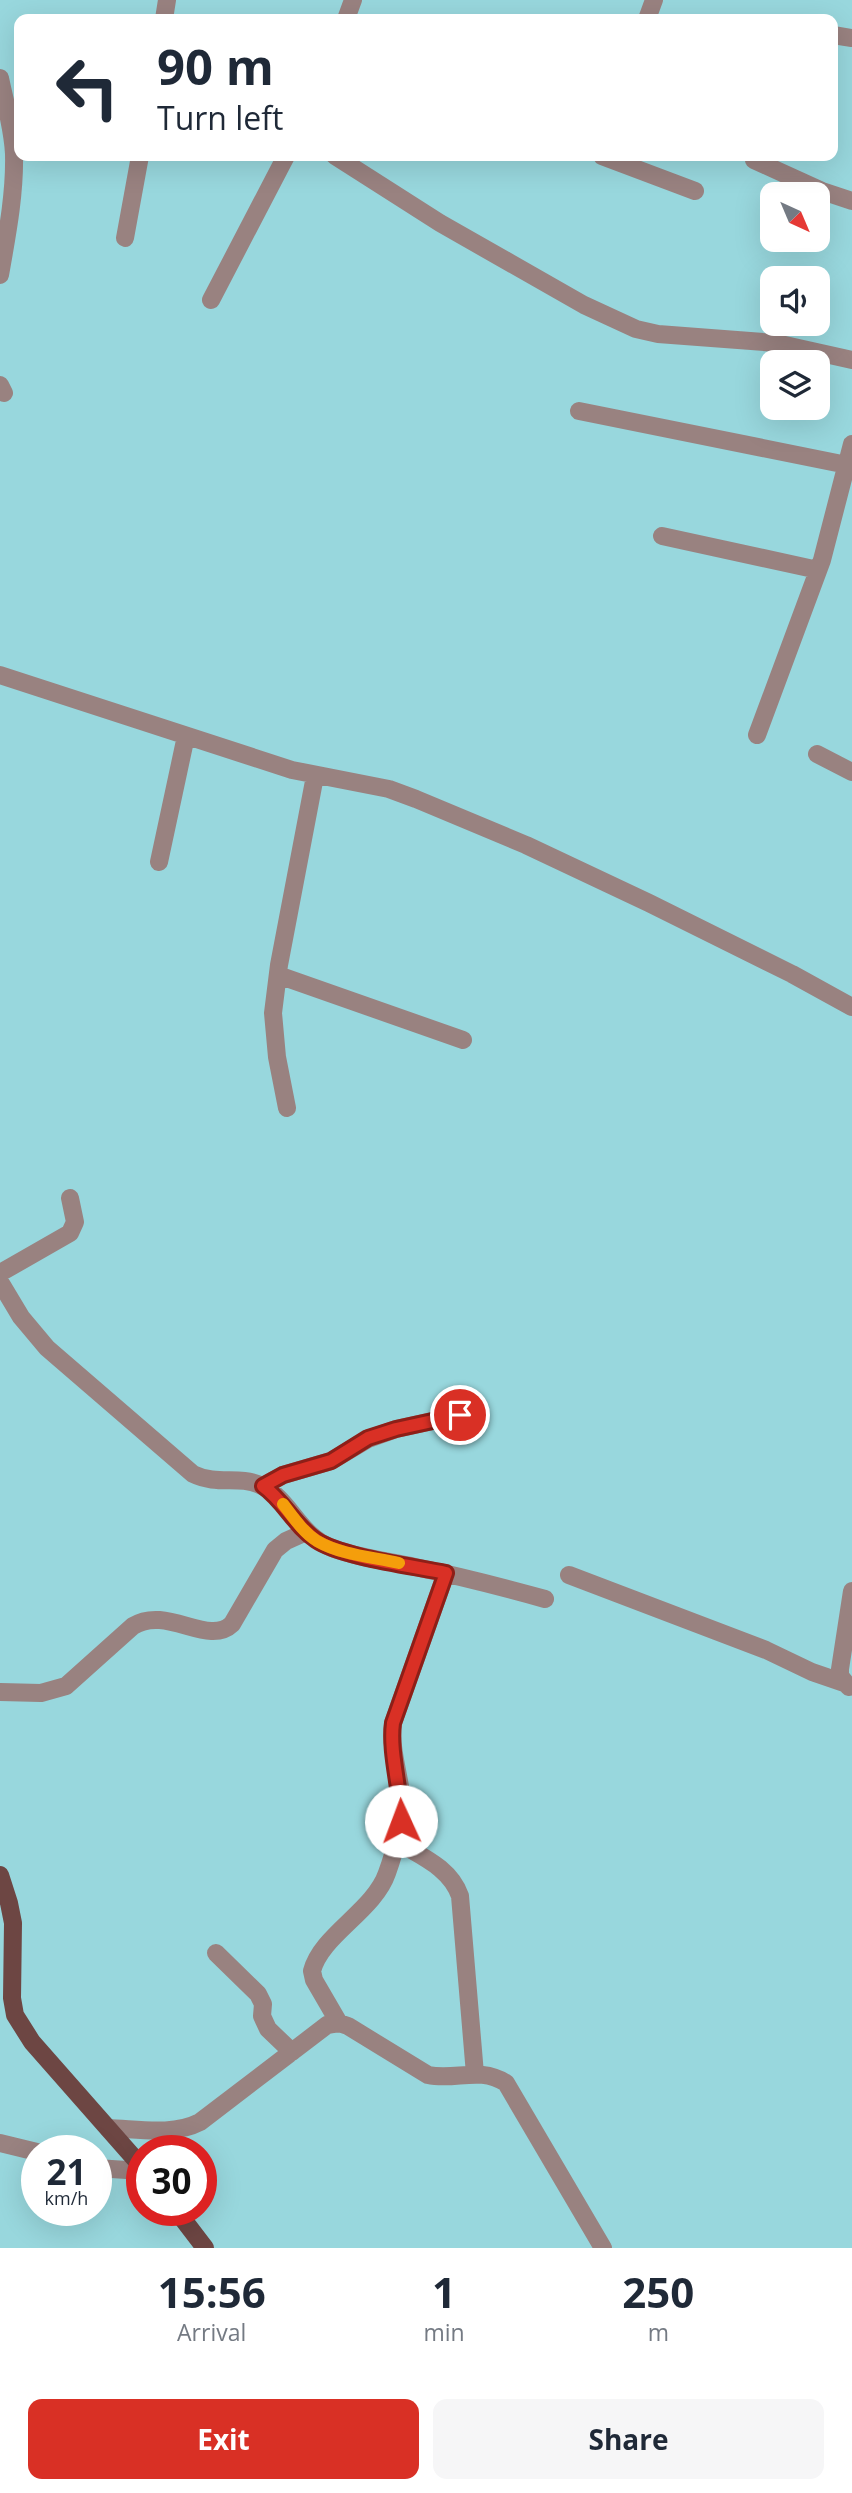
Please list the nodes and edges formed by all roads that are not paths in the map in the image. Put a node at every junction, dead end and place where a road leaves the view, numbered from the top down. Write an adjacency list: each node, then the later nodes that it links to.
1 (0, 78): 10 (street)
2 (139, 161): 9 (street)
3 (283, 161): 11 (street)
4 (343, 161): 12 (street)
5 (615, 161): 7 (street)
6 (756, 161): 8 (street)
7 (695, 191)
8 (852, 201)
9 (125, 237)
10 (0, 275)
11 (211, 300)
12 (852, 360)
13 (579, 411): 15 (street)
14 (852, 444): 15 (street)
15 (847, 465): 17 (street)
16 (662, 536): 17 (street)
17 (818, 570): 19 (street)
18 (0, 675): 20 (street)
19 (757, 735)
20 (186, 736): 23 (street); 24 (street)
21 (817, 754): 22 (street)
22 (852, 772)
23 (315, 776): 25 (street); 26 (street)
24 (159, 862)
25 (278, 975): 27 (street); 28 (street)
26 (852, 1007)
27 (463, 1040)
28 (287, 1108)
29 (70, 1198): 30 (street)
30 (0, 1273)
31 (0, 1282): 33 (street)
32 (460, 1415): 33 (street)
33 (263, 1486): 34 (street)
34 (306, 1532): 35 (street); 40 (street)
35 (446, 1573): 38 (street); 41 (street)
36 (569, 1575): 39 (street)
37 (852, 1591): 39 (street)
38 (545, 1599)
39 (849, 1686)
40 (0, 1692)
41 (396, 1841): 45 (street); 47 (street)
42 (0, 1875): 44 (main road)
43 (216, 1953): 46 (street)
44 (6, 1984): 48 (main road)
45 (340, 2023): 46 (street); 47 (street)
46 (292, 2052): 48 (street)
47 (475, 2074): 54 (street)
48 (107, 2128): 51 (main road)
49 (0, 2143): 50 (street)
50 (21, 2148)
51 (126, 2150)
52 (188, 2226): 53 (main road)
53 (205, 2248)
54 (603, 2248)

